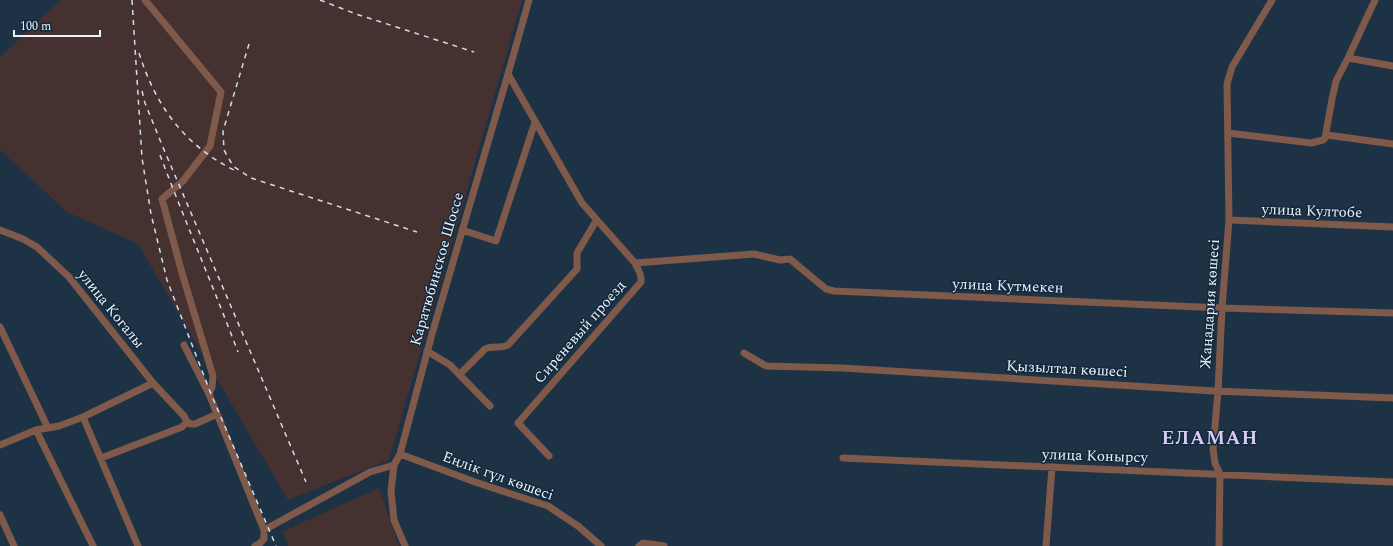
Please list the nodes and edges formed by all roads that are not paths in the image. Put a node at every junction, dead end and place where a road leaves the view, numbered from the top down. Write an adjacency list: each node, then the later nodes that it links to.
1 (145, 0): 27 (street)
2 (529, 0): 7 (street, Каратюбинское Шоссе)
3 (1272, 0): 9 (street, Жаңадария көшесі)
4 (1375, 0): 5 (street)
5 (1348, 58): 6 (street); 10 (street)
6 (1393, 66)
7 (508, 74): 8 (street, Сиреневый проезд); 16 (street, Каратюбинское Шоссе)
8 (535, 122): 13 (street, Сиреневый проезд); 16 (street)
9 (1228, 133): 10 (street); 12 (street, Жаңадария көшесі)
10 (1327, 135): 11 (street)
11 (1393, 144)
12 (1229, 220): 14 (street, улица Култобе); 18 (street, Жаңадария көшесі)
13 (596, 221): 17 (street, Сиреневый проезд); 24 (street)
14 (1393, 227)
15 (0, 230): 25 (street, улица Когалы)
16 (462, 230): 22 (street, Каратюбинское Шоссе)
17 (635, 263): 18 (street, улица Кутмекен); 37 (street, Сиреневый проезд)
18 (1222, 308): 19 (street, улица Кутмекен); 26 (street, Жаңадария көшесі)
19 (1393, 313)
20 (0, 327): 33 (street)
21 (184, 345): 27 (street)
22 (427, 351): 24 (street); 36 (street, Каратюбинское Шоссе)
23 (744, 353): 26 (street, Қызылтал көшесі)
24 (460, 374): 29 (street)
25 (153, 383): 31 (street); 32 (street, улица Когалы)
26 (1218, 391): 28 (street, Қызылтал көшесі); 42 (street, Жаңадария көшесі)
27 (209, 394): 30 (street)
28 (1393, 398)
29 (490, 406)
30 (217, 414): 32 (street); 45 (street)
31 (83, 417): 33 (street); 38 (street)
32 (187, 422): 38 (street)
33 (48, 428): 34 (street)
34 (36, 430): 35 (street); 48 (street)
35 (0, 445)
36 (400, 454): 40 (street, Каратюбинское Шоссе); 51 (street, Еңлік гүл көшесі)
37 (549, 456)
38 (101, 458): 49 (street)
39 (843, 458): 41 (street, улица Конырсу)
40 (394, 465): 45 (street); 50 (street, Каратюбинское Шоссе)
41 (1052, 467): 42 (street, улица Конырсу); 54 (street)
42 (1220, 474): 43 (street, улица Конырсу); 55 (street, Жаңадария көшесі)
43 (1393, 482)
44 (0, 515): 47 (street)
45 (264, 530): 46 (street)
46 (257, 545)
47 (14, 546)
48 (93, 546)
49 (138, 546)
50 (405, 546)
51 (601, 546)
52 (639, 546): 53 (street)
53 (664, 546)
54 (1046, 546)
55 (1218, 546)

